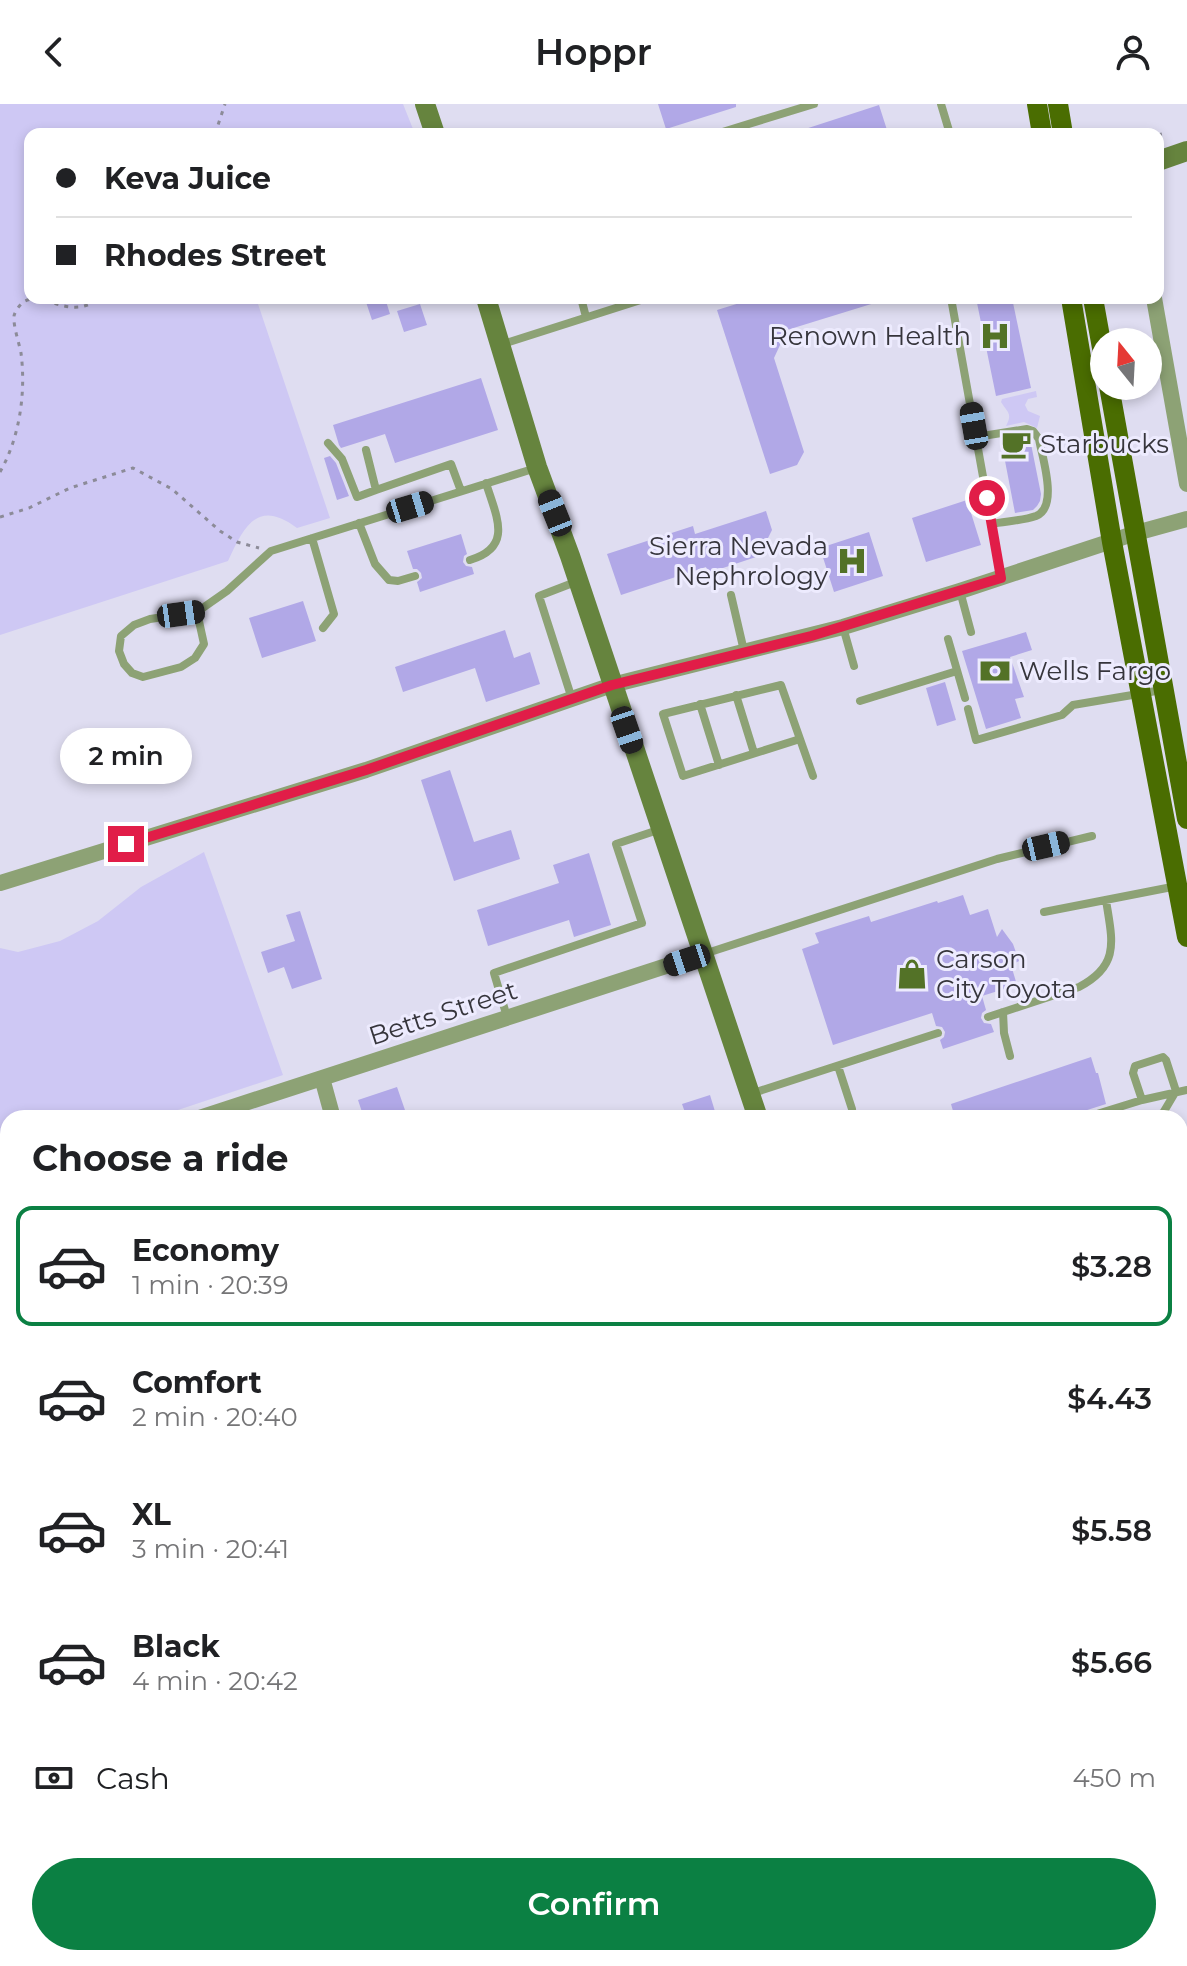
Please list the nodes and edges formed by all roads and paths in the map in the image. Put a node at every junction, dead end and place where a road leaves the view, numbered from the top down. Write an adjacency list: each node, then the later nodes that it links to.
1 (225, 104): 7 (path)
2 (425, 104): 8 (street)
3 (814, 104): 9 (lane)
4 (941, 104): 10 (lane)
5 (1037, 104): 11 (main road)
6 (1058, 104): 12 (main road)
7 (217, 128)
8 (433, 128)
9 (736, 128)
10 (948, 128)
11 (1041, 128)
12 (1062, 128)
13 (1187, 151): 14 (street)
14 (1164, 159)
15 (24, 302): 33 (path)
16 (59, 304): 17 (path)
17 (91, 304)
18 (488, 304): 27 (street)
19 (583, 304): 25 (lane)
20 (628, 304): 25 (lane)
21 (952, 304): 29 (lane)
22 (1072, 304): 44 (main road)
23 (1094, 304): 26 (main road)
24 (1155, 304): 35 (street)
25 (586, 317): 27 (lane)
26 (1098, 328)
27 (499, 345): 32 (street)
28 (1112, 400): 42 (main road)
29 (976, 437): 41 (lane); 41 (lane)
30 (328, 443): 36 (lane)
31 (366, 450): 36 (lane)
32 (537, 467): 34 (lane); 49 (street)
33 (0, 472)
34 (486, 483): 37 (lane); 46 (lane)
35 (1187, 484)
36 (376, 490): 37 (lane)
37 (461, 491): 40 (lane)
38 (0, 517): 45 (path)
39 (1187, 519): 42 (street)
40 (359, 523): 43 (lane); 47 (lane)
41 (991, 524): 48 (lane)
42 (1136, 533): 44 (street); 61 (main road)
43 (312, 538): 45 (lane); 54 (lane)
44 (1112, 542): 48 (street); 62 (main road)
45 (271, 551): 52 (lane)
46 (470, 560)
47 (415, 576)
48 (1001, 578): 50 (street)
49 (578, 581): 60 (street); 65 (lane)
50 (960, 591): 53 (street); 55 (lane)
51 (731, 595): 57 (lane)
52 (197, 612): 52 (lane)
53 (843, 627): 57 (street); 58 (lane)
54 (323, 628)
55 (971, 632)
56 (948, 639): 59 (lane)
57 (744, 652): 60 (street)
58 (854, 666)
59 (957, 671): 64 (lane); 66 (lane)
60 (612, 685): 65 (street); 74 (street)
61 (1163, 690): 62 (lane); 73 (main road)
62 (1140, 694): 68 (lane); 77 (main road)
63 (736, 695): 67 (lane); 69 (lane); 70 (lane)
64 (965, 698)
65 (572, 699): 76 (street)
66 (860, 701)
67 (700, 704): 71 (lane); 71 (lane)
68 (968, 709)
69 (800, 739): 70 (lane); 72 (lane)
70 (754, 753): 71 (lane)
71 (719, 765)
72 (813, 776)
73 (1187, 819)
74 (661, 829): 81 (street); 84 (lane)
75 (1092, 836): 81 (lane)
76 (0, 883)
77 (1178, 886): 78 (lane); 80 (main road)
78 (1106, 900): 79 (lane); 82 (lane)
79 (1044, 912)
80 (1187, 937)
81 (703, 954): 84 (street, Betts Street); 91 (street)
82 (1003, 1012): 83 (lane); 86 (lane)
83 (988, 1017)
84 (507, 1018): 88 (street, Betts Street)
85 (938, 1033): 87 (lane)
86 (1010, 1056)
87 (838, 1066): 91 (lane); 93 (lane)
88 (322, 1078): 94 (street, Betts Street); 95 (street)
89 (1187, 1090): 90 (lane)
90 (1176, 1091): 92 (lane); 92 (lane); 98 (lane)
91 (749, 1094): 96 (street)
92 (1142, 1100): 97 (lane)
93 (852, 1109)
94 (224, 1110)
95 (331, 1110)
96 (755, 1110)
97 (1110, 1110)
98 (1166, 1110)

